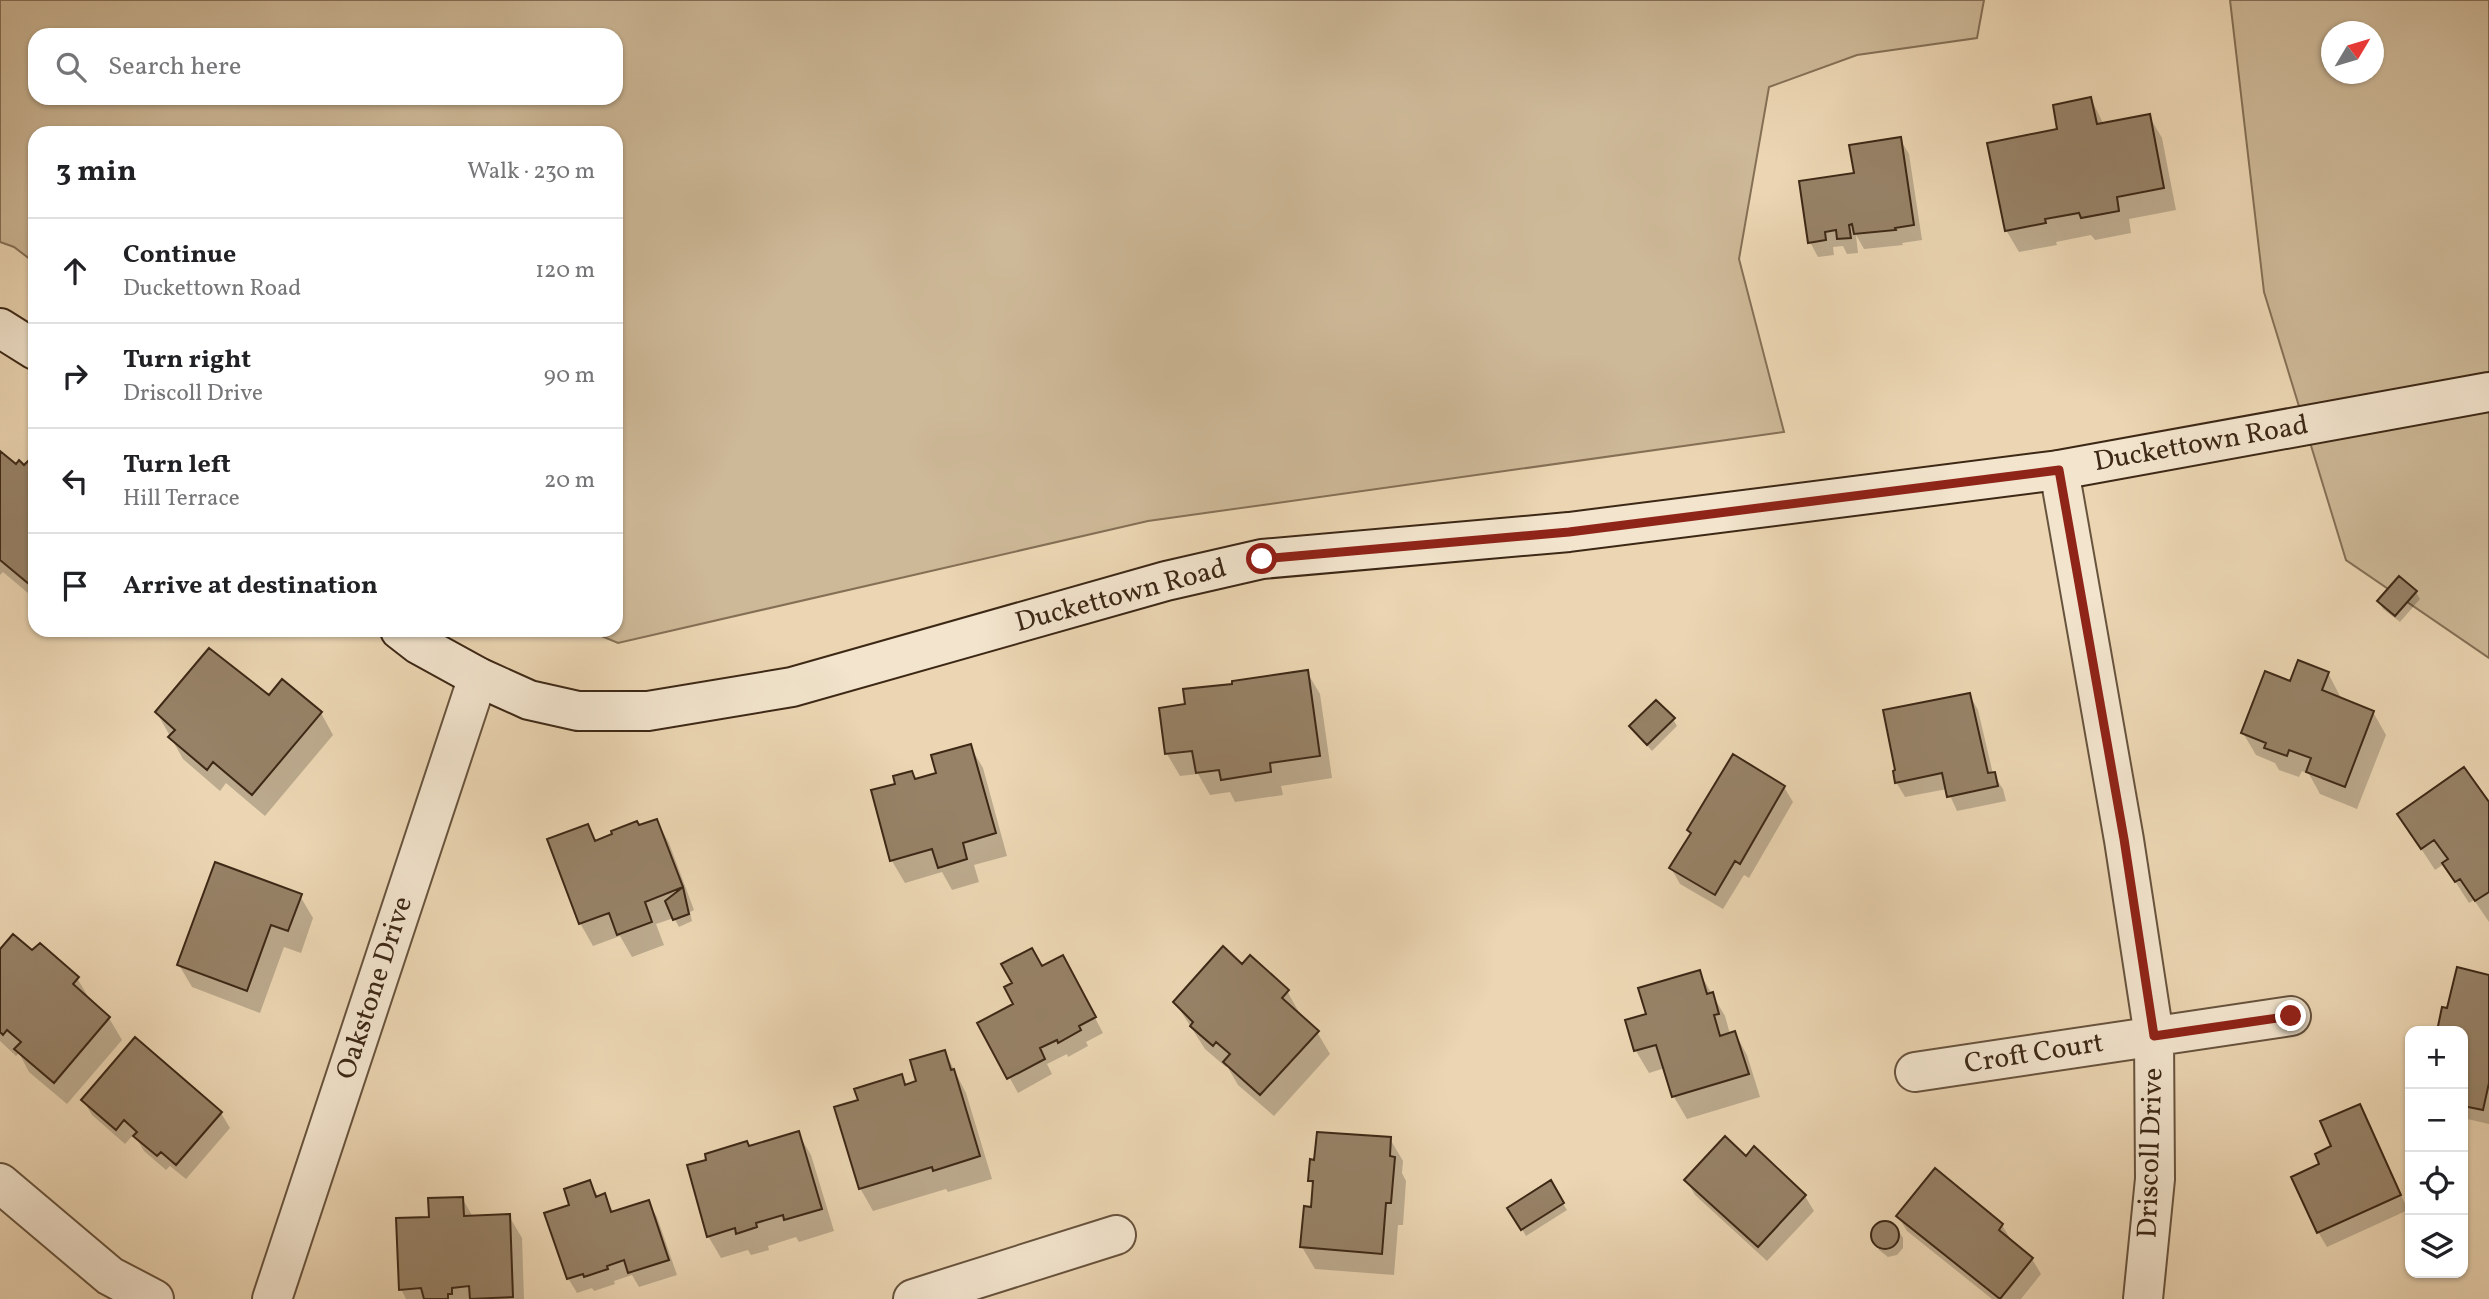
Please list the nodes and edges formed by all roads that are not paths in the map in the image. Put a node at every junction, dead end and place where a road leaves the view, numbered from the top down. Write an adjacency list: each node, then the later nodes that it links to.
1 (0, 328): 2 (street)
2 (28, 346)
3 (2489, 393): 4 (street, Duckettown Road)
4 (2059, 470): 6 (street, Duckettown Road); 8 (street, Driscoll Drive)
5 (409, 637): 6 (street, Duckettown Road)
6 (478, 677): 13 (street, Oakstone Drive)
7 (2291, 1016): 8 (street, Croft Court)
8 (2154, 1036): 9 (street, Croft Court); 15 (street, Driscoll Drive)
9 (1915, 1072)
10 (0, 1183): 12 (street)
11 (1116, 1235): 14 (street)
12 (154, 1299)
13 (272, 1299)
14 (913, 1299)
15 (2143, 1299)

